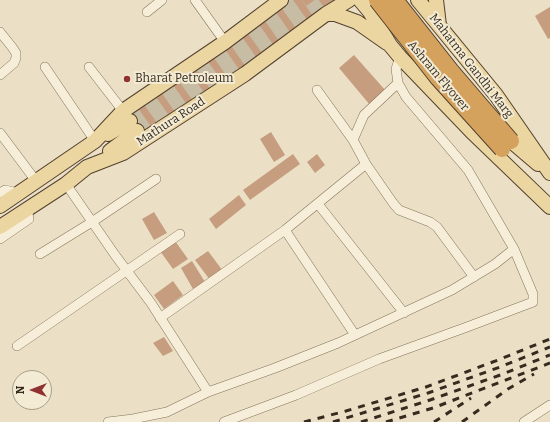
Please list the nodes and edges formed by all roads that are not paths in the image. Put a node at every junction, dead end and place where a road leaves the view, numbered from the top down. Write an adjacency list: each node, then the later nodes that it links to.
1 (162, 0): 10 (street)
2 (195, 0): 14 (street)
3 (281, 0): 14 (main road)
4 (349, 0): 11 (main road, Mathura Road)
5 (360, 0): 15 (main road)
6 (377, 0): 26 (highway, Ashram Flyover, bridge)
7 (395, 0): 26 (highway, Ashram Flyover, bridge)
8 (418, 0): 12 (main road, Mahatma Gandhi Marg)
9 (436, 0): 12 (main road)
10 (147, 12)
11 (326, 14): 15 (main road); 28 (main road, Mathura Road)
12 (439, 25): 15 (main road); 29 (main road, Mahatma Gandhi Marg)
13 (0, 32): 19 (street)
14 (225, 42): 22 (main road)
15 (390, 45): 16 (main road)
16 (400, 57): 20 (street); 35 (main road)
17 (45, 67): 25 (street)
18 (89, 67): 22 (street)
19 (0, 75)
20 (398, 83): 24 (street); 42 (street)
21 (316, 90): 24 (street)
22 (130, 121): 25 (main road); 28 (main road)
23 (0, 133): 31 (street)
24 (353, 140): 27 (street)
25 (95, 141): 31 (main road)
26 (507, 145): 29 (main road, Mahatma Gandhi Marg); 35 (main road)
27 (366, 164): 34 (street); 45 (street)
28 (87, 168): 32 (main road, Mathura Road)
29 (550, 174)
30 (156, 179): 37 (street)
31 (36, 182): 33 (main road)
32 (66, 184): 36 (main road, Mathura Road); 37 (street)
33 (6, 198)
34 (318, 204): 39 (street); 46 (street)
35 (550, 206)
36 (22, 213): 38 (main road, Mathura Road); 41 (street)
37 (92, 222): 43 (street); 44 (street)
38 (0, 227)
39 (285, 230): 47 (street); 48 (street)
40 (180, 234): 44 (street)
41 (0, 239)
42 (514, 249): 45 (street); 53 (street)
43 (40, 254)
44 (126, 270): 47 (street); 49 (street)
45 (474, 277): 46 (street)
46 (404, 313): 48 (street)
47 (160, 318): 50 (street)
48 (355, 335): 50 (street)
49 (17, 346)
50 (208, 392): 52 (street)
51 (550, 404): 54 (street)
52 (108, 422)
53 (224, 422)
54 (524, 422)

